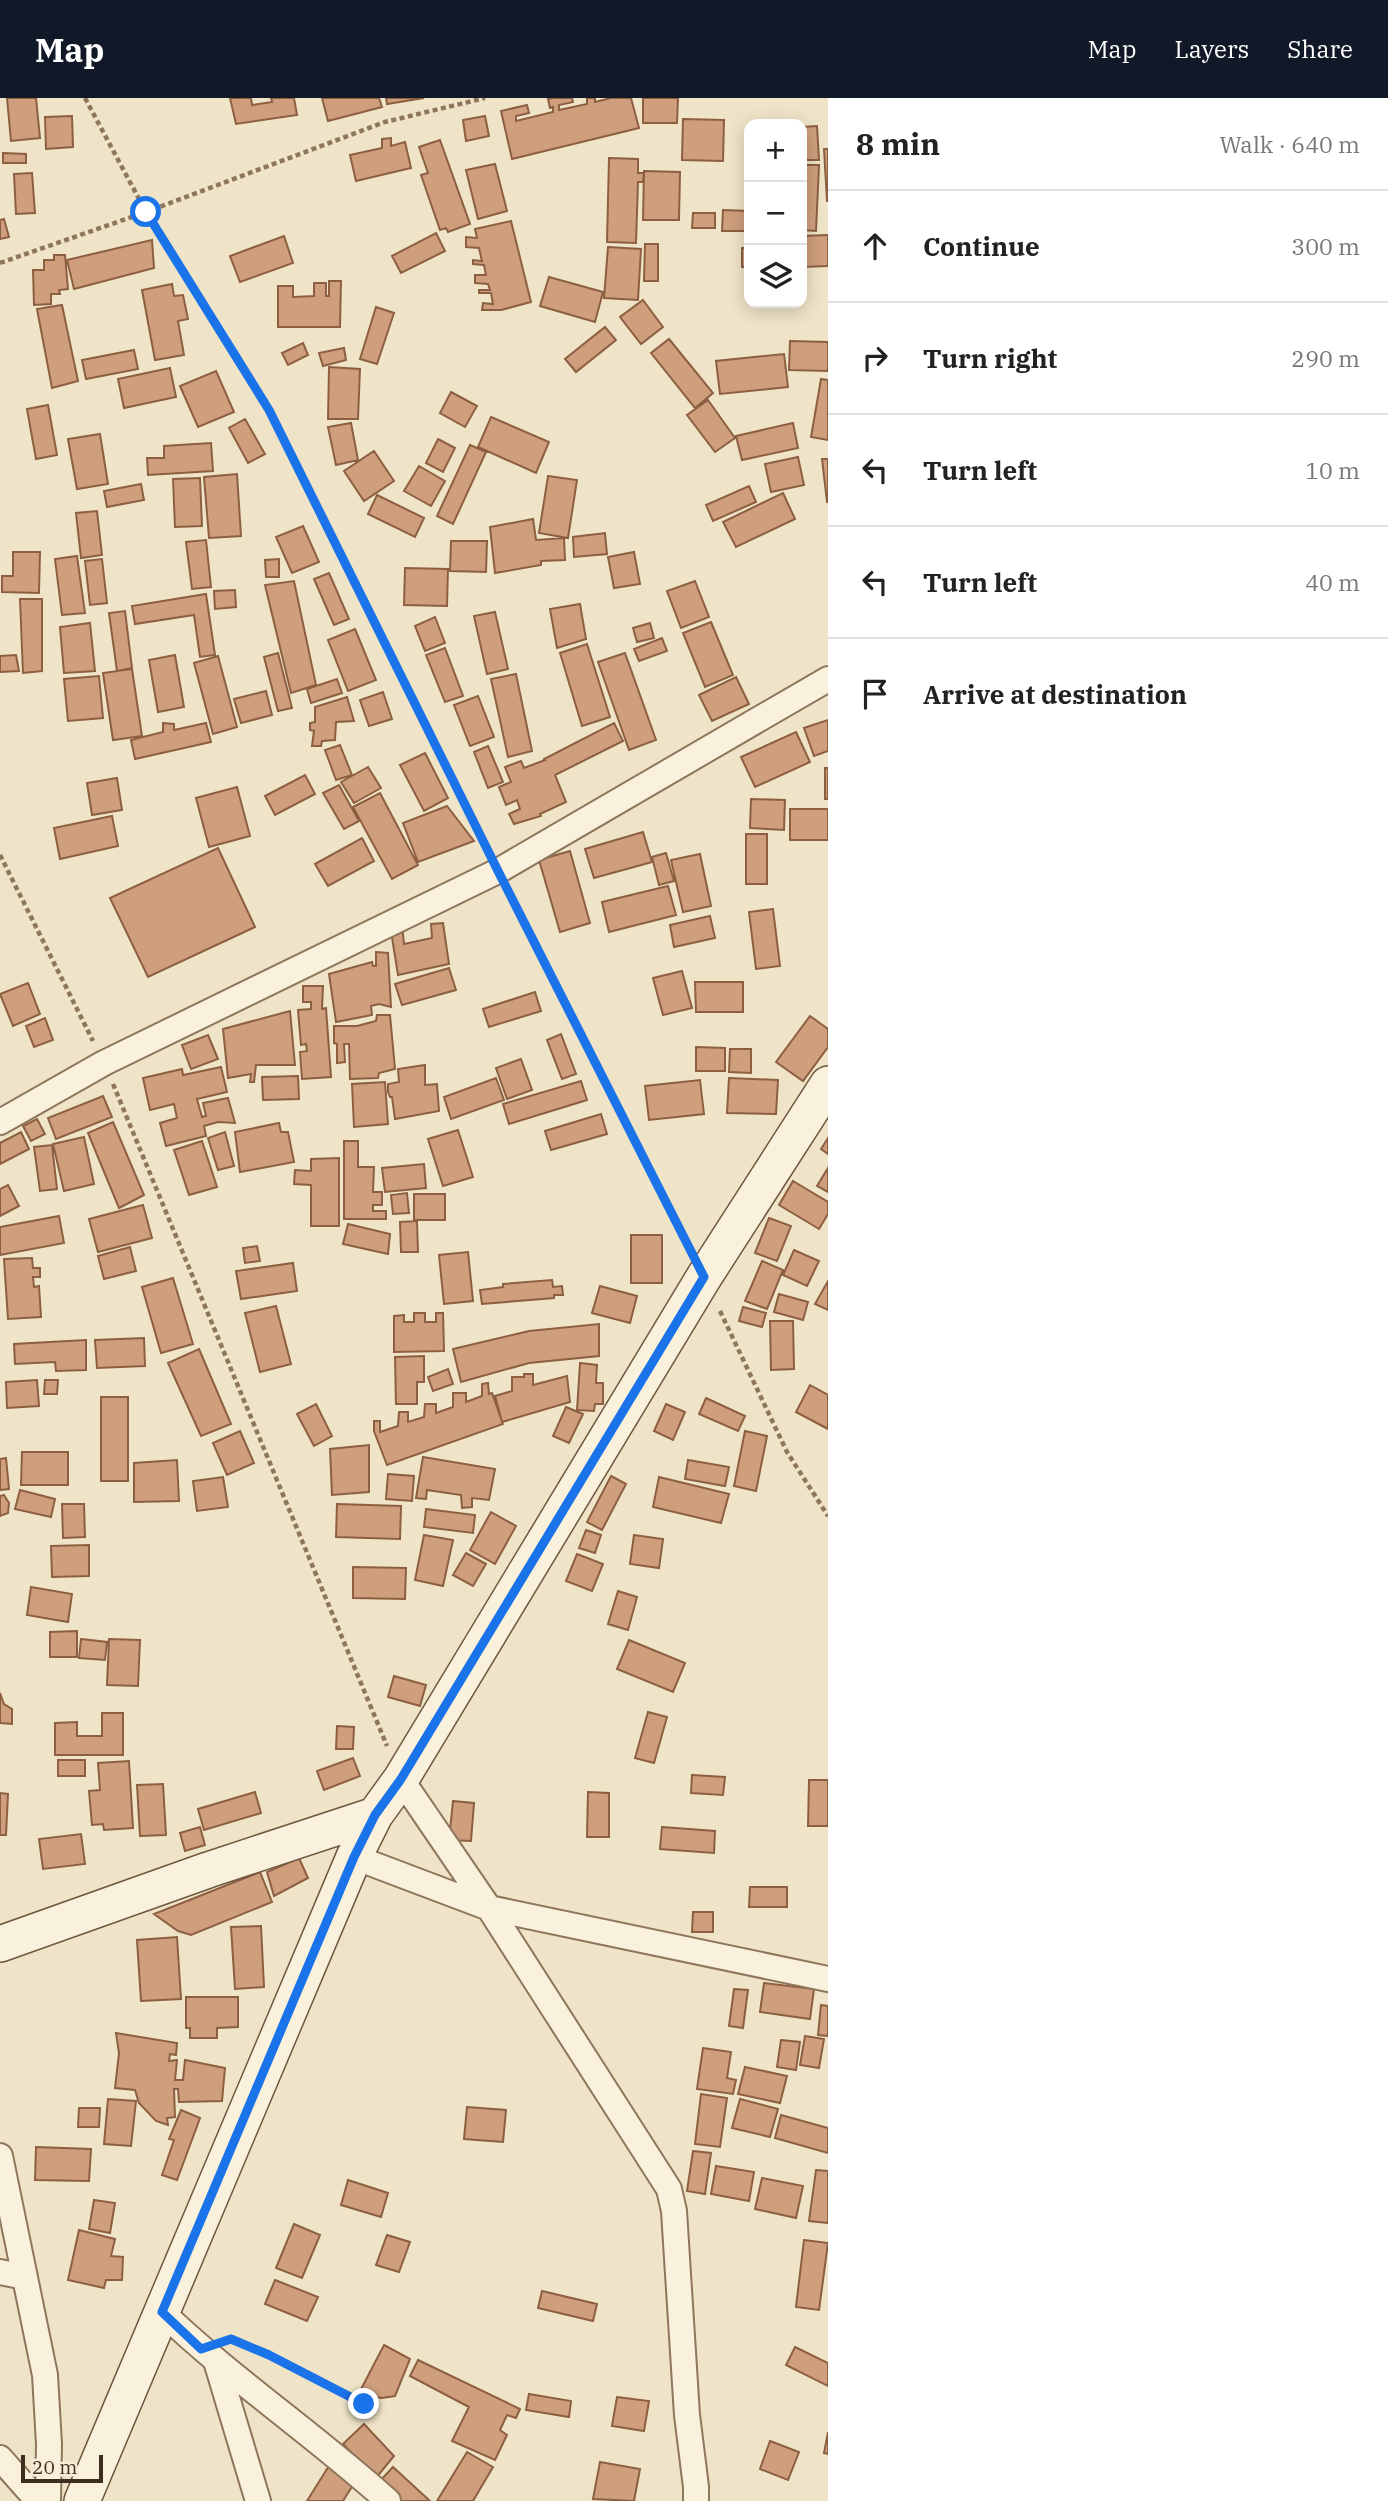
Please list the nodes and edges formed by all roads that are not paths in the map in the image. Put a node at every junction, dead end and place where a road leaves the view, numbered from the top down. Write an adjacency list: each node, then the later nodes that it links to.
1 (828, 679): 3 (street)
2 (828, 1084): 4 (main road)
3 (0, 1122)
4 (401, 1779): 5 (main road); 7 (street)
5 (375, 1815): 6 (main road); 8 (main road)
6 (354, 1857): 7 (street); 13 (main road)
7 (489, 1908): 9 (street); 21 (street)
8 (0, 1944)
9 (828, 1979)
10 (0, 2156): 12 (street)
11 (0, 2272): 12 (street)
12 (25, 2277): 17 (street)
13 (162, 2312): 14 (street); 18 (main road)
14 (209, 2355): 19 (street); 20 (street)
15 (0, 2458): 16 (street)
16 (38, 2501)
17 (48, 2501)
18 (82, 2501)
19 (258, 2501)
20 (388, 2501)
21 (696, 2501)

